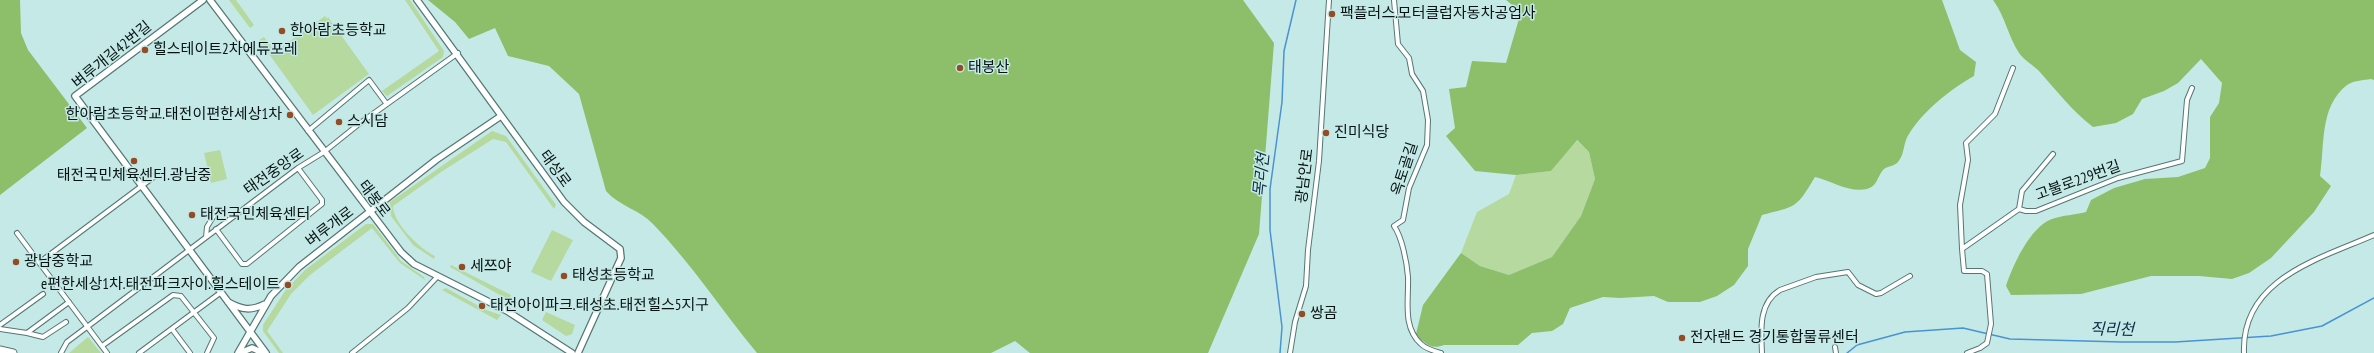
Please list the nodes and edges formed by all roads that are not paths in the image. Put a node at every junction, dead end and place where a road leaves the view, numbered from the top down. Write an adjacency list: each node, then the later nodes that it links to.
1 (202, 0): 16 (street, 벼루개길42번길)
2 (210, 0): 11 (street, 태봉로)
3 (417, 0): 6 (street, 태성로)
4 (1329, 0): 57 (street, 광남안로)
5 (1394, 0): 58 (street, 옥토골길)
6 (458, 53): 9 (street, 태전중앙로); 10 (street, 태성로)
7 (2013, 68): 24 (street)
8 (2192, 88): 17 (street, 고불로229번길)
9 (386, 104): 11 (street); 12 (street, 태전중앙로)
10 (501, 116): 19 (street, 벼루개로); 56 (street, 태성로)
11 (308, 131): 12 (street, 태봉로)
12 (324, 152): 14 (street, 태전중앙로); 19 (street, 태봉로)
13 (2053, 154): 17 (street)
14 (298, 168): 20 (street, 태전중앙로); 20 (street)
15 (159, 173): 16 (street)
16 (142, 186): 25 (street, 벼루개길42번길); 26 (street)
17 (2020, 209): 24 (street, 고불로229번길)
18 (216, 212): 23 (street)
19 (370, 213): 27 (street, 태봉로); 33 (street, 벼루개로)
20 (216, 230): 23 (street, 태전중앙로)
21 (17, 233): 26 (street)
22 (2374, 235): 62 (street)
23 (206, 237): 25 (street, 태전중앙로)
24 (1962, 249): 61 (street)
25 (188, 251): 29 (street, 벼루개길42번길); 37 (street, 태전중앙로)
26 (40, 262): 32 (street)
27 (438, 276): 54 (street); 55 (street, 태봉로)
28 (1910, 276): 59 (street)
29 (220, 293): 31 (street, 벼루개길42번길); 34 (street)
30 (43, 294): 36 (street)
31 (225, 300): 33 (street); 40 (street, 벼루개길42번길)
32 (69, 302): 37 (street); 41 (street)
33 (265, 304): 40 (street, 벼루개로)
34 (193, 313): 39 (street); 42 (street); 50 (street)
35 (66, 322): 41 (street)
36 (0, 325)
37 (87, 327): 42 (street); 47 (street, 태전중앙로)
38 (0, 329): 41 (street)
39 (172, 329): 45 (street); 49 (street)
40 (250, 332): 51 (street, 벼루개로); 53 (street, 벼루개길42번길)
41 (27, 333)
42 (102, 346): 48 (street)
43 (1834, 347): 60 (street)
44 (0, 350): 46 (highway)
45 (188, 352)
46 (13, 353)
47 (61, 353)
48 (107, 353)
49 (139, 353)
50 (207, 353)
51 (239, 353): 52 (street)
52 (263, 353)
53 (266, 353)
54 (352, 353)
55 (572, 353)
56 (578, 353)
57 (1290, 353)
58 (1441, 353)
59 (1762, 353)
60 (1836, 353)
61 (1967, 353)
62 (2244, 353)

